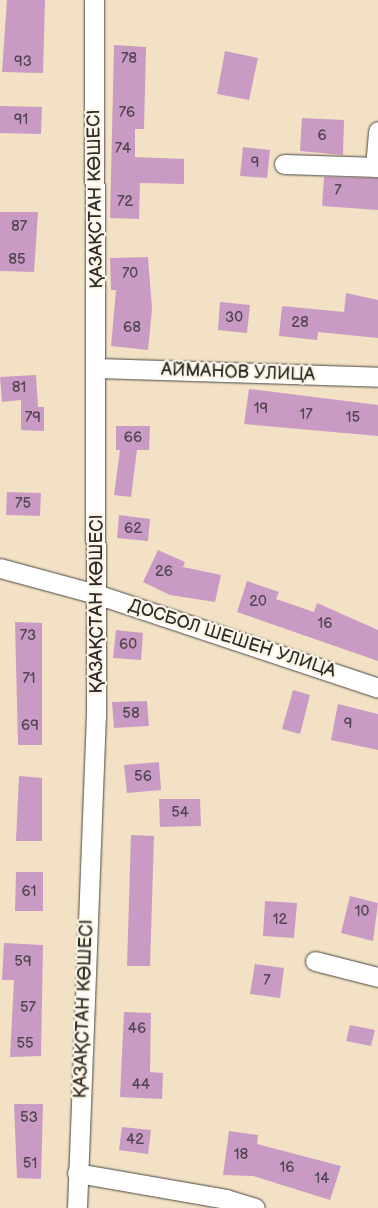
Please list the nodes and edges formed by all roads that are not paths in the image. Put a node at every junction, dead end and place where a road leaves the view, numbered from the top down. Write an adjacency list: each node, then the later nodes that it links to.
1 (94, 0): 5 (street, ҚАЗАҚСТАН КӨШЕСІ)
2 (378, 131): 4 (street)
3 (284, 164): 4 (street)
4 (376, 167)
5 (98, 368): 6 (street, АЙМАНОВ УЛИЦА); 8 (street, ҚАЗАҚСТАН КӨШЕСІ)
6 (378, 377)
7 (0, 568): 8 (street, ДОСБОЛ ШЕШЕН УЛИЦА)
8 (96, 594): 9 (street, ДОСБОЛ ШЕШЕН УЛИЦА); 12 (street, ҚАЗАҚСТАН КӨШЕСІ)
9 (378, 688)
10 (315, 961): 11 (street)
11 (378, 977)
12 (77, 1173): 13 (street, ҚАЗАҚСТАН КӨШЕСІ); 14 (street)
13 (77, 1208)
14 (255, 1208)

